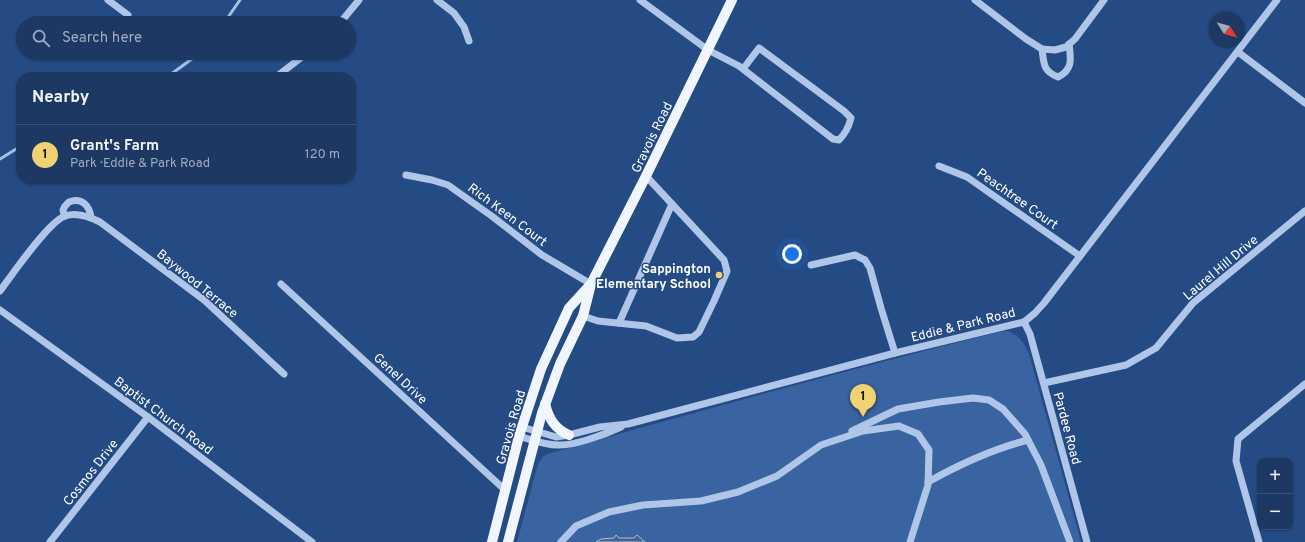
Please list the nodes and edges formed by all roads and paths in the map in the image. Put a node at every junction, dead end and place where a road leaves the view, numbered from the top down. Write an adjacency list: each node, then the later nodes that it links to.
1 (108, 0): 9 (street)
2 (359, 0): 10 (street)
3 (436, 0): 11 (street)
4 (640, 0): 14 (street)
5 (732, 0): 14 (main road, Gravois Road)
6 (975, 0): 13 (street)
7 (1104, 0): 12 (street)
8 (1277, 0): 15 (street, Eddie & Park Road)
9 (128, 15)
10 (346, 16)
11 (469, 41)
12 (1069, 44): 13 (street); 13 (street)
13 (1042, 49)
14 (708, 50): 17 (street); 22 (main road, Gravois Road)
15 (1238, 52): 19 (street); 27 (street, Eddie & Park Road)
16 (298, 60): 18 (street)
17 (743, 69): 17 (street)
18 (282, 72)
19 (1305, 103)
20 (939, 166): 27 (street, Peachtree Court)
21 (406, 175): 30 (street, Rich Keen Court)
22 (646, 176): 23 (street); 30 (main road, Gravois Road)
23 (672, 204): 35 (street); 35 (street)
24 (1305, 211): 38 (street, Laurel Hill Drive)
25 (64, 216): 26 (street, Baywood Terrace); 26 (street, Baywood Terrace); 31 (street, Baywood Terrace)
26 (91, 218): 37 (street, Baywood Terrace)
27 (1080, 256): 34 (street, Eddie & Park Road)
28 (811, 265): 36 (street)
29 (281, 284): 49 (street, Genel Drive)
30 (591, 284): 33 (main road, Gravois Road); 43 (main road, Gravois Road)
31 (0, 291)
32 (0, 310): 41 (street, Baptist Church Road)
33 (583, 316): 35 (street); 40 (main road, Gravois Road)
34 (1024, 322): 36 (street, Eddie & Park Road); 38 (street, Pardee Road)
35 (618, 323)
36 (895, 353): 42 (street, Eddie & Park Road)
37 (284, 374)
38 (1044, 383): 57 (street, Pardee Road)
39 (1305, 384): 58 (street)
40 (545, 404): 44 (main road, Gravois Road); 45 (main road)
41 (148, 417): 50 (street, Cosmos Drive); 51 (street, Baptist Church Road)
42 (628, 424): 44 (street, Eddie & Park Road); 45 (street, Eddie & Park Road)
43 (520, 431): 44 (street, Eddie & Park Road); 49 (main road, Gravois Road)
44 (536, 436): 45 (street, Eddie & Park Road); 53 (main road, Gravois Road)
45 (569, 436)
46 (1028, 440): 47 (street); 48 (street); 56 (street)
47 (821, 445): 48 (street); 54 (street)
48 (928, 482): 55 (street)
49 (505, 490): 52 (main road, Gravois Road)
50 (50, 542)
51 (312, 542)
52 (492, 542)
53 (508, 542)
54 (561, 542)
55 (910, 542)
56 (1070, 542)
57 (1086, 542)
58 (1258, 542)

